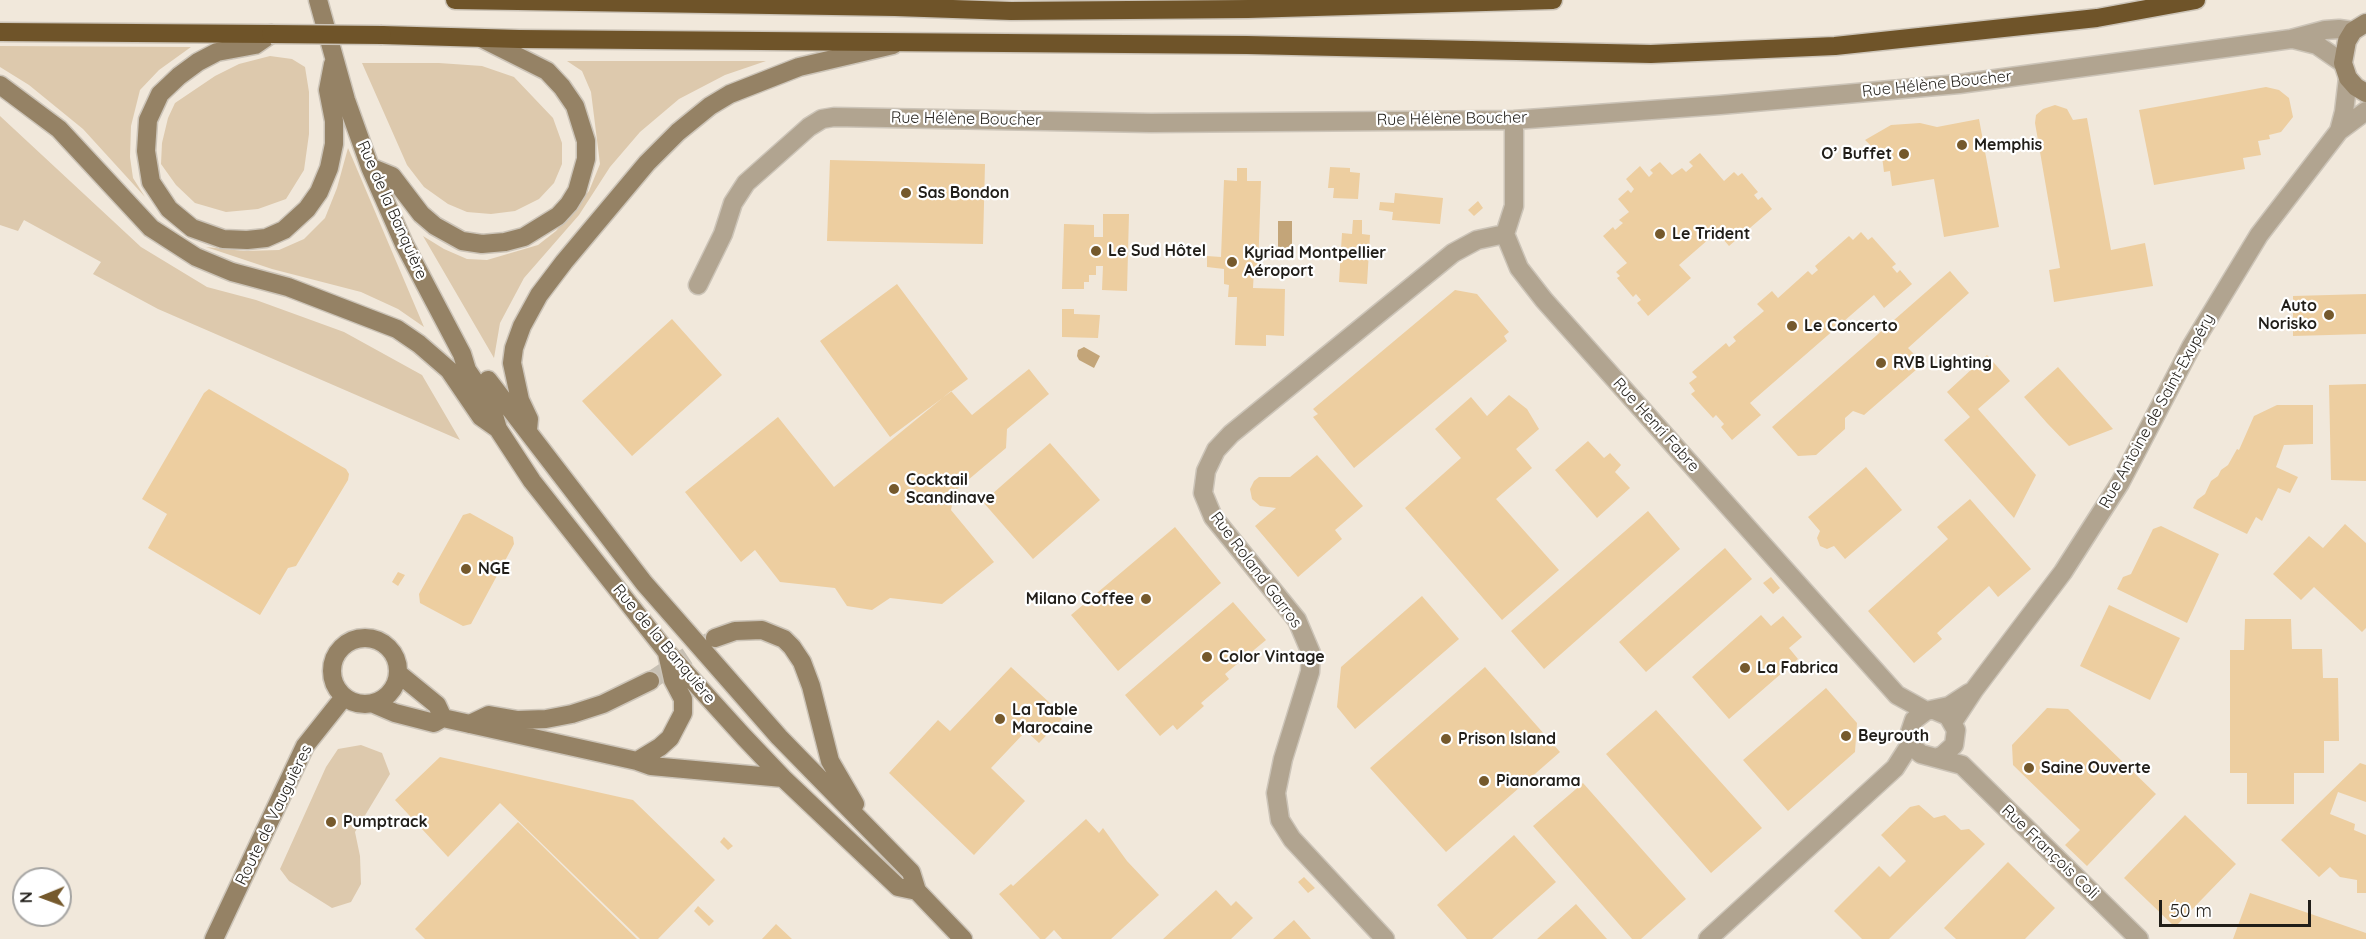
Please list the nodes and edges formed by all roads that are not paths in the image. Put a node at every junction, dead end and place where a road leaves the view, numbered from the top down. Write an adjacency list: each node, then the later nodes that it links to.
1 (318, 0): 13 (main road, Rue de la Banquière)
2 (455, 0): 6 (highway)
3 (852, 0): 6 (main road)
4 (1553, 0): 6 (highway)
5 (2196, 0): 12 (highway)
6 (895, 7)
7 (2360, 27): 11 (street, Rue Hélène Boucher); 14 (main road)
8 (0, 32): 9 (highway)
9 (271, 34): 10 (highway, bridge); 13 (main road)
10 (483, 39): 12 (highway); 20 (main road)
11 (2291, 39): 14 (street, Rue Hélène Boucher); 18 (street, Rue Hélène Boucher)
12 (910, 41): 25 (main road)
13 (334, 62): 20 (main road, Rue de la Banquière)
14 (2346, 70): 16 (main road); 19 (street, Rue Antoine de Saint-Exupéry)
15 (0, 85): 24 (main road)
16 (2366, 93)
17 (2366, 111): 19 (street, Rue Antoine de Saint-Exupéry)
18 (1514, 120): 21 (street); 22 (street, Rue Hélène Boucher)
19 (2339, 131): 30 (street, Rue Antoine de Saint-Exupéry)
20 (370, 167): 23 (main road, Rue de la Banquière)
21 (1505, 234): 31 (street, Rue Henri Fabre); 50 (street, Rue Roland Garros)
22 (698, 285)
23 (462, 354): 24 (main road, Rue de la Banquière); 25 (main road, Rue de la Banquière)
24 (498, 429): 27 (main road, Rue de la Banquière)
25 (528, 435): 46 (main road, Rue de la Banquière)
26 (715, 638): 46 (main road)
27 (666, 651): 39 (main road); 45 (main road, Rue de la Banquière)
28 (399, 674): 32 (main road); 33 (main road); 35 (main road)
29 (650, 681): 36 (main road)
30 (1974, 690): 34 (street, Rue Antoine de Saint-Exupéry); 37 (street, Rue Antoine de Saint-Exupéry)
31 (1897, 695): 34 (street, Rue Henri Fabre); 38 (street, Rue Henri Fabre)
32 (344, 697): 33 (main road); 48 (main road, Route de Vauguières)
33 (374, 704): 35 (main road)
34 (1930, 711): 37 (street); 38 (street)
35 (443, 718): 36 (main road)
36 (470, 724): 41 (main road)
37 (1955, 730): 40 (street); 42 (street)
38 (1910, 735): 40 (street); 44 (street)
39 (670, 738): 41 (main road); 43 (main road)
40 (1932, 757): 42 (street, Rue François Coli); 44 (street)
41 (637, 760): 43 (main road)
42 (1962, 765): 52 (street, Rue François Coli)
43 (673, 768): 45 (main road)
44 (1894, 768): 51 (street)
45 (783, 778): 47 (main road, Rue de la Banquière)
46 (854, 812): 47 (main road, Rue de la Banquière)
47 (917, 891): 49 (main road, Rue de la Banquière)
48 (214, 939)
49 (963, 939)
50 (1385, 939)
51 (1708, 939)
52 (2139, 939)

